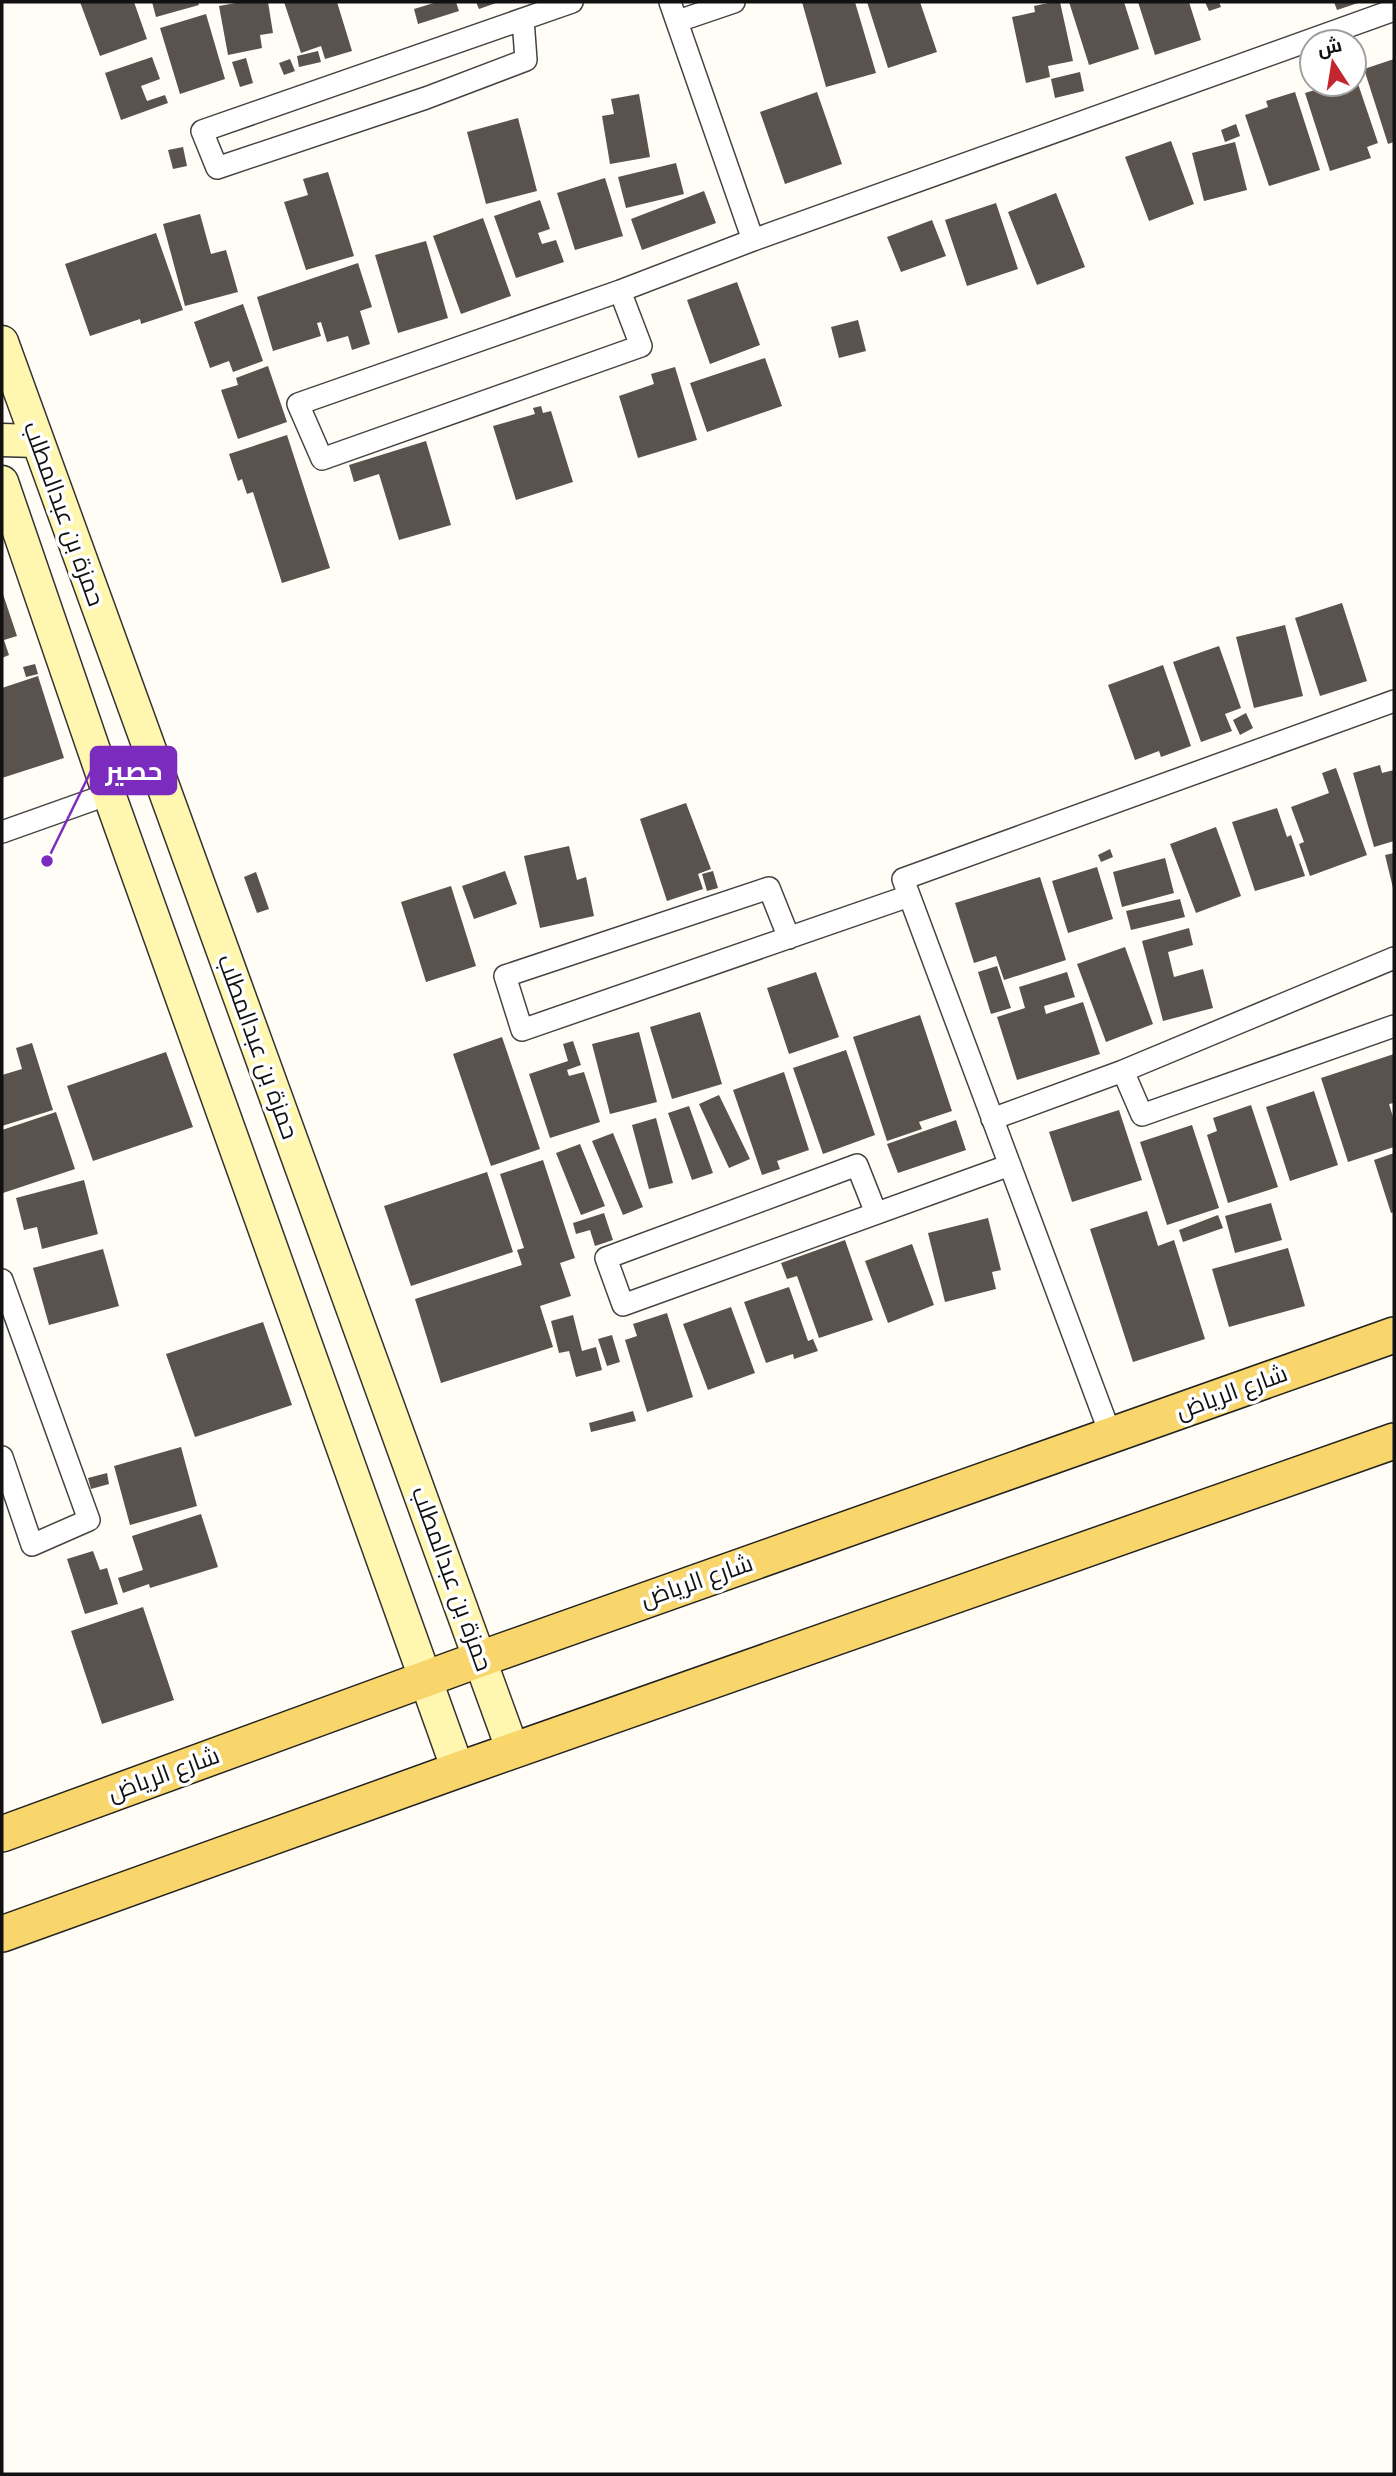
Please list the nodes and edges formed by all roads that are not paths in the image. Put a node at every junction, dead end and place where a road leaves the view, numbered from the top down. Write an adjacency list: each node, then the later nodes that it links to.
1 (572, 2): 5 (street)
2 (734, 2): 4 (street)
3 (1394, 10): 6 (street)
4 (674, 12): 6 (street)
5 (523, 19): 5 (street)
6 (753, 240): 7 (street)
7 (620, 291): 7 (street)
8 (2, 342): 10 (street, حمزة بن عبدالمطلب)
9 (2, 440): 10 (street)
10 (36, 441): 28 (street, حمزة بن عبدالمطلب)
11 (2, 482): 13 (street, حمزة بن عبدالمطلب)
12 (1394, 701): 15 (street)
13 (109, 794): 14 (street); 29 (street, حمزة بن عبدالمطلب)
14 (2, 832)
15 (909, 896): 16 (street); 20 (street)
16 (789, 938): 16 (street)
17 (1394, 958): 19 (street)
18 (1394, 1026): 19 (street)
19 (1123, 1071): 20 (street)
20 (992, 1119): 21 (street)
21 (1010, 1165): 22 (street); 25 (street)
22 (876, 1213): 22 (street)
23 (2, 1280): 27 (street)
24 (1394, 1335): 25 (main road, شارع الرياض)
25 (1111, 1436): 28 (main road, شارع الرياض)
26 (1394, 1441): 30 (main road)
27 (2, 1457)
28 (480, 1659): 29 (main road, شارع الرياض); 30 (street, حمزة بن عبدالمطلب)
29 (426, 1680): 31 (street, حمزة بن عبدالمطلب); 32 (main road, شارع الرياض)
30 (513, 1751): 31 (main road)
31 (458, 1770): 33 (main road)
32 (2, 1834)
33 (2, 1934)

